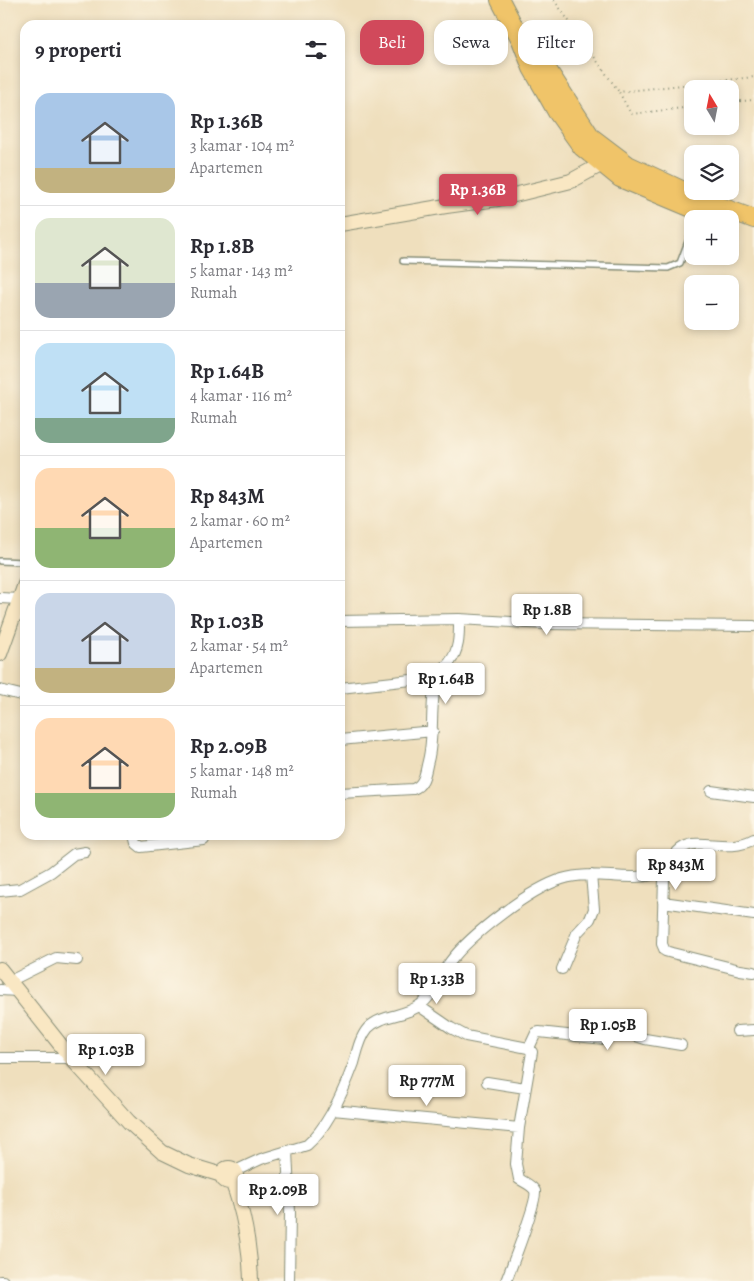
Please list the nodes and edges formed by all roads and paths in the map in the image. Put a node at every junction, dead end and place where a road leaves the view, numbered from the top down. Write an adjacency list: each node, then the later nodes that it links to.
1 (500, 0): 8 (highway)
2 (554, 0): 4 (path)
3 (754, 77): 4 (path)
4 (619, 92): 7 (path)
5 (754, 100): 6 (path)
6 (739, 101)
7 (684, 108)
8 (586, 142): 9 (highway); 11 (highway)
9 (602, 164): 10 (highway); 12 (main road)
10 (687, 210)
11 (754, 219)
12 (345, 223)
13 (739, 226): 14 (highway)
14 (754, 232)
15 (684, 252): 16 (lane)
16 (403, 261)
17 (0, 560): 18 (lane)
18 (20, 562)
19 (20, 595): 21 (main road)
20 (0, 598): 21 (street)
21 (18, 599): 22 (main road)
22 (19, 615): 26 (main road)
23 (459, 619): 24 (street); 25 (street); 27 (street)
24 (345, 622)
25 (754, 626)
26 (0, 654)
27 (438, 676): 28 (street); 31 (street)
28 (345, 687)
29 (0, 690): 30 (street)
30 (20, 695)
31 (433, 731): 32 (street); 34 (street)
32 (345, 740)
33 (711, 791): 35 (street)
34 (345, 792)
35 (754, 797)
36 (754, 839): 40 (street)
37 (135, 840): 38 (street)
38 (204, 840)
39 (85, 852): 42 (street)
40 (667, 870): 41 (street); 43 (street)
41 (591, 874): 47 (street); 50 (street)
42 (0, 891)
43 (663, 902): 44 (street); 48 (street)
44 (754, 915)
45 (77, 960): 49 (street)
46 (0, 969): 49 (main road)
47 (562, 969)
48 (754, 972)
49 (9, 987): 56 (main road)
50 (419, 1006): 54 (street); 59 (street)
51 (754, 1030): 52 (street)
52 (736, 1031)
53 (681, 1045): 54 (street)
54 (529, 1048): 58 (street)
55 (0, 1058): 56 (street)
56 (71, 1058): 62 (main road)
57 (487, 1082): 58 (street)
58 (525, 1088): 60 (street)
59 (333, 1110): 60 (street); 61 (street)
60 (519, 1128): 65 (street)
61 (287, 1151): 62 (street); 64 (street)
62 (230, 1176): 63 (main road)
63 (251, 1281)
64 (289, 1281)
65 (506, 1281)

